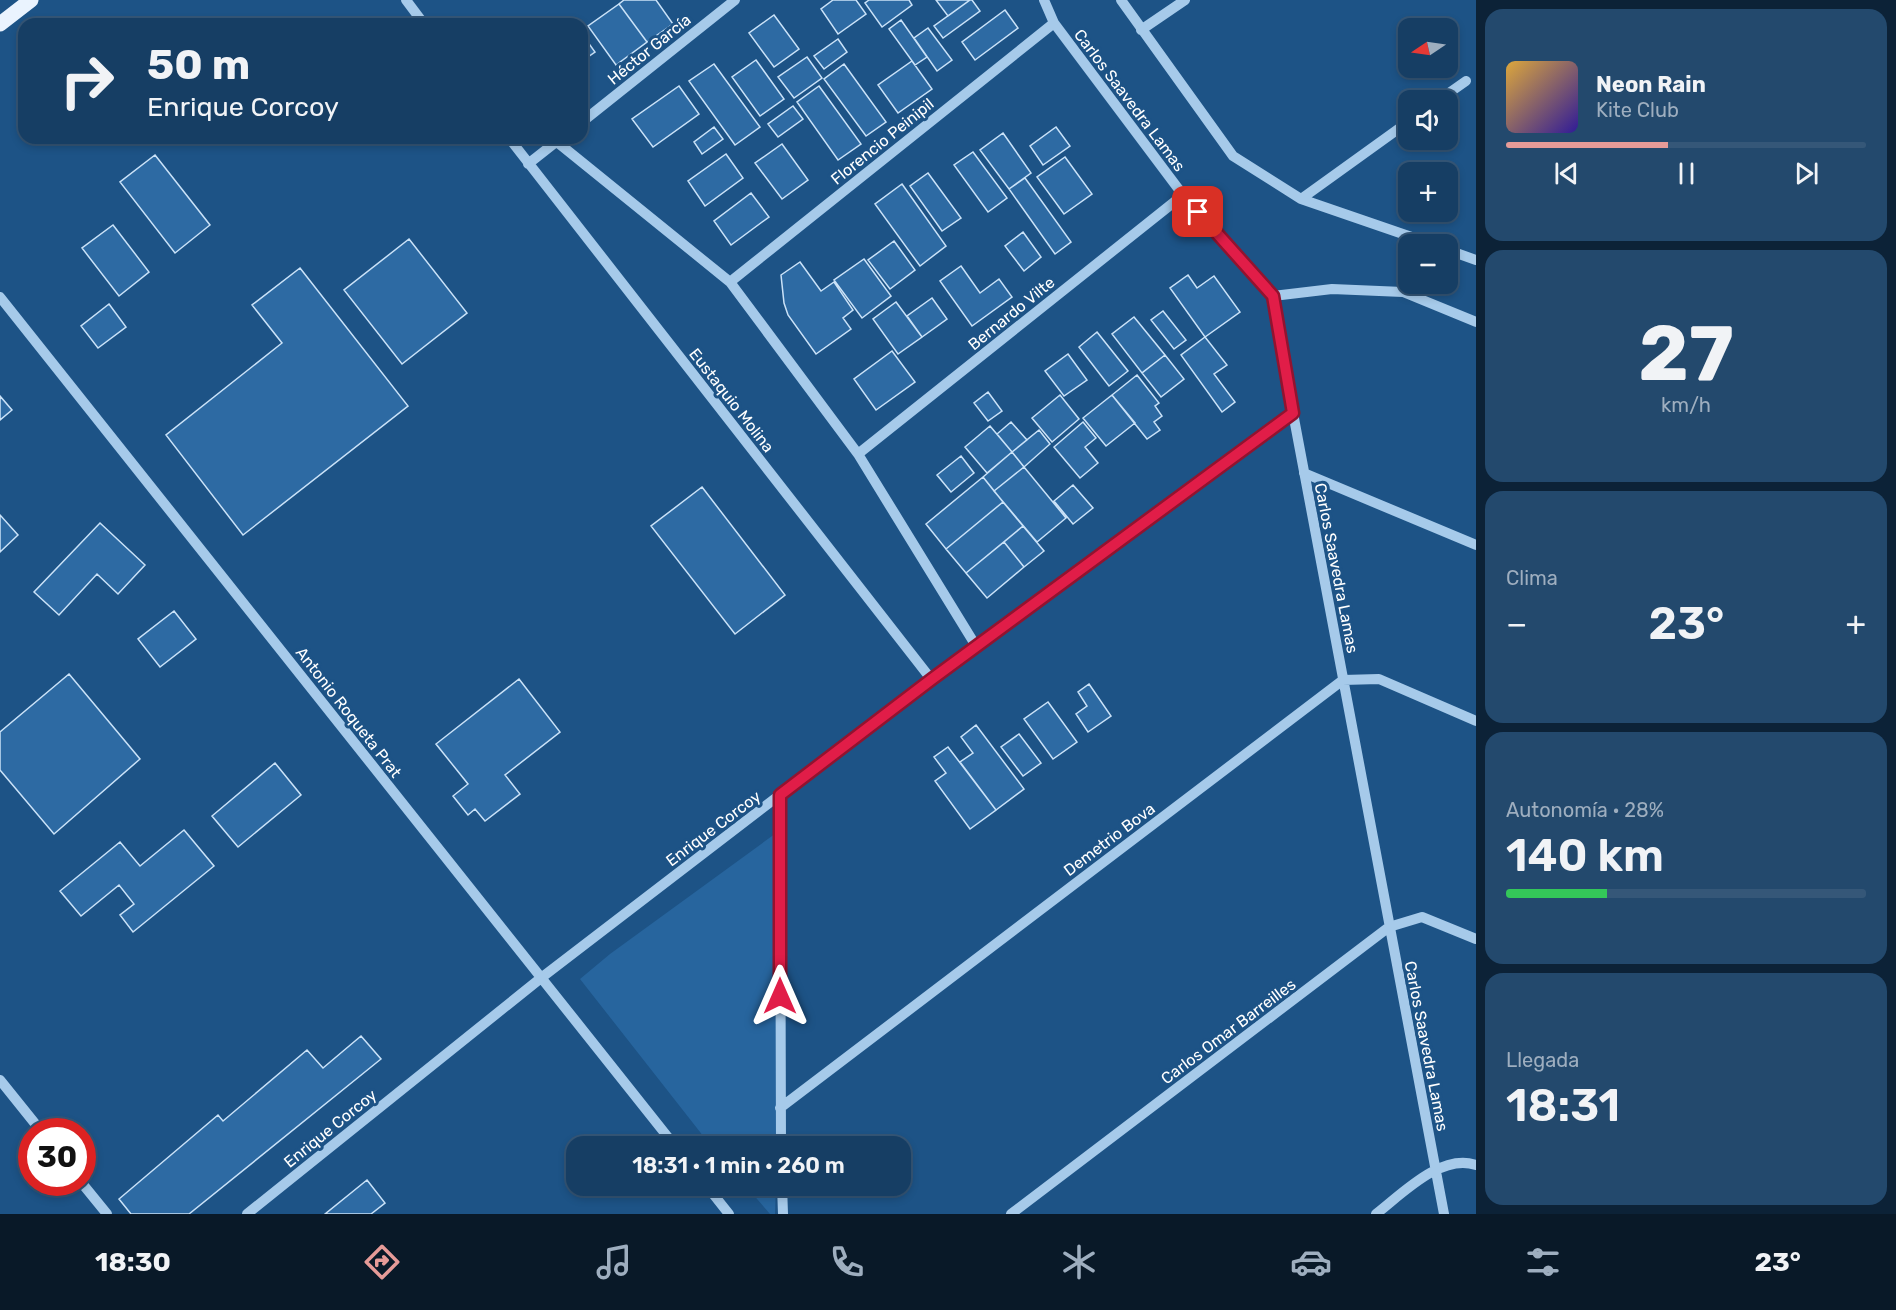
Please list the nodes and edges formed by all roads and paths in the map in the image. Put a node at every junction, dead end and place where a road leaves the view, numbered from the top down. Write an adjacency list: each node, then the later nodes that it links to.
1 (31, 0): 9 (main road)
2 (406, 0): 7 (street)
3 (735, 0): 13 (street, Héctor García)
4 (1044, 0): 8 (street, Carlos Saavedra Lamas)
5 (1121, 0): 10 (street)
6 (1185, 0): 10 (street)
7 (420, 18)
8 (1054, 23): 19 (street, Carlos Saavedra Lamas); 24 (street, Florencio Peinipil)
9 (0, 24)
10 (1141, 30): 20 (street)
11 (1466, 81): 12 (street)
12 (1453, 90)
13 (588, 117)
14 (1398, 130): 20 (street)
15 (513, 144): 18 (street, Eustaquio Molina)
16 (554, 144): 18 (street)
17 (564, 144): 24 (street)
18 (528, 164): 33 (street, Eustaquio Molina)
19 (1183, 195): 25 (street, Carlos Saavedra Lamas); 29 (street, Bernardo Vilte)
20 (1301, 198): 21 (street)
21 (1404, 234)
22 (1458, 254): 23 (street)
23 (1476, 260)
24 (730, 282): 29 (street)
25 (1273, 296): 27 (street); 28 (street, Carlos Saavedra Lamas)
26 (0, 297): 39 (street, Antonio Roqueta Prat)
27 (1476, 322)
28 (1293, 413): 30 (street, Carlos Saavedra Lamas); 32 (street, Enrique Corcoy)
29 (858, 454): 32 (street)
30 (1304, 473): 31 (street); 34 (street, Carlos Saavedra Lamas)
31 (1476, 545)
32 (976, 646): 33 (street, Enrique Corcoy)
33 (932, 679): 36 (street, Enrique Corcoy)
34 (1343, 680): 35 (street); 37 (street, Carlos Saavedra Lamas); 41 (street, Demetrio Bova)
35 (1476, 721)
36 (780, 795): 39 (street, Enrique Corcoy); 41 (street)
37 (1389, 927): 38 (street, Carlos Omar Barreilles); 46 (street, Carlos Saavedra Lamas); 54 (street, Carlos Omar Barreilles)
38 (1476, 939)
39 (541, 978): 43 (street, Antonio Roqueta Prat); 51 (street, Enrique Corcoy)
40 (0, 1080): 42 (street)
41 (780, 1108): 44 (street)
42 (31, 1118)
43 (667, 1136)
44 (781, 1136)
45 (1476, 1165): 46 (street)
46 (1435, 1168): 55 (street); 56 (street, Carlos Saavedra Lamas)
47 (92, 1196): 50 (street)
48 (715, 1196): 52 (street)
49 (782, 1196): 53 (street)
50 (107, 1214)
51 (247, 1214)
52 (729, 1214)
53 (783, 1214)
54 (1011, 1214)
55 (1376, 1214)
56 (1444, 1214)

